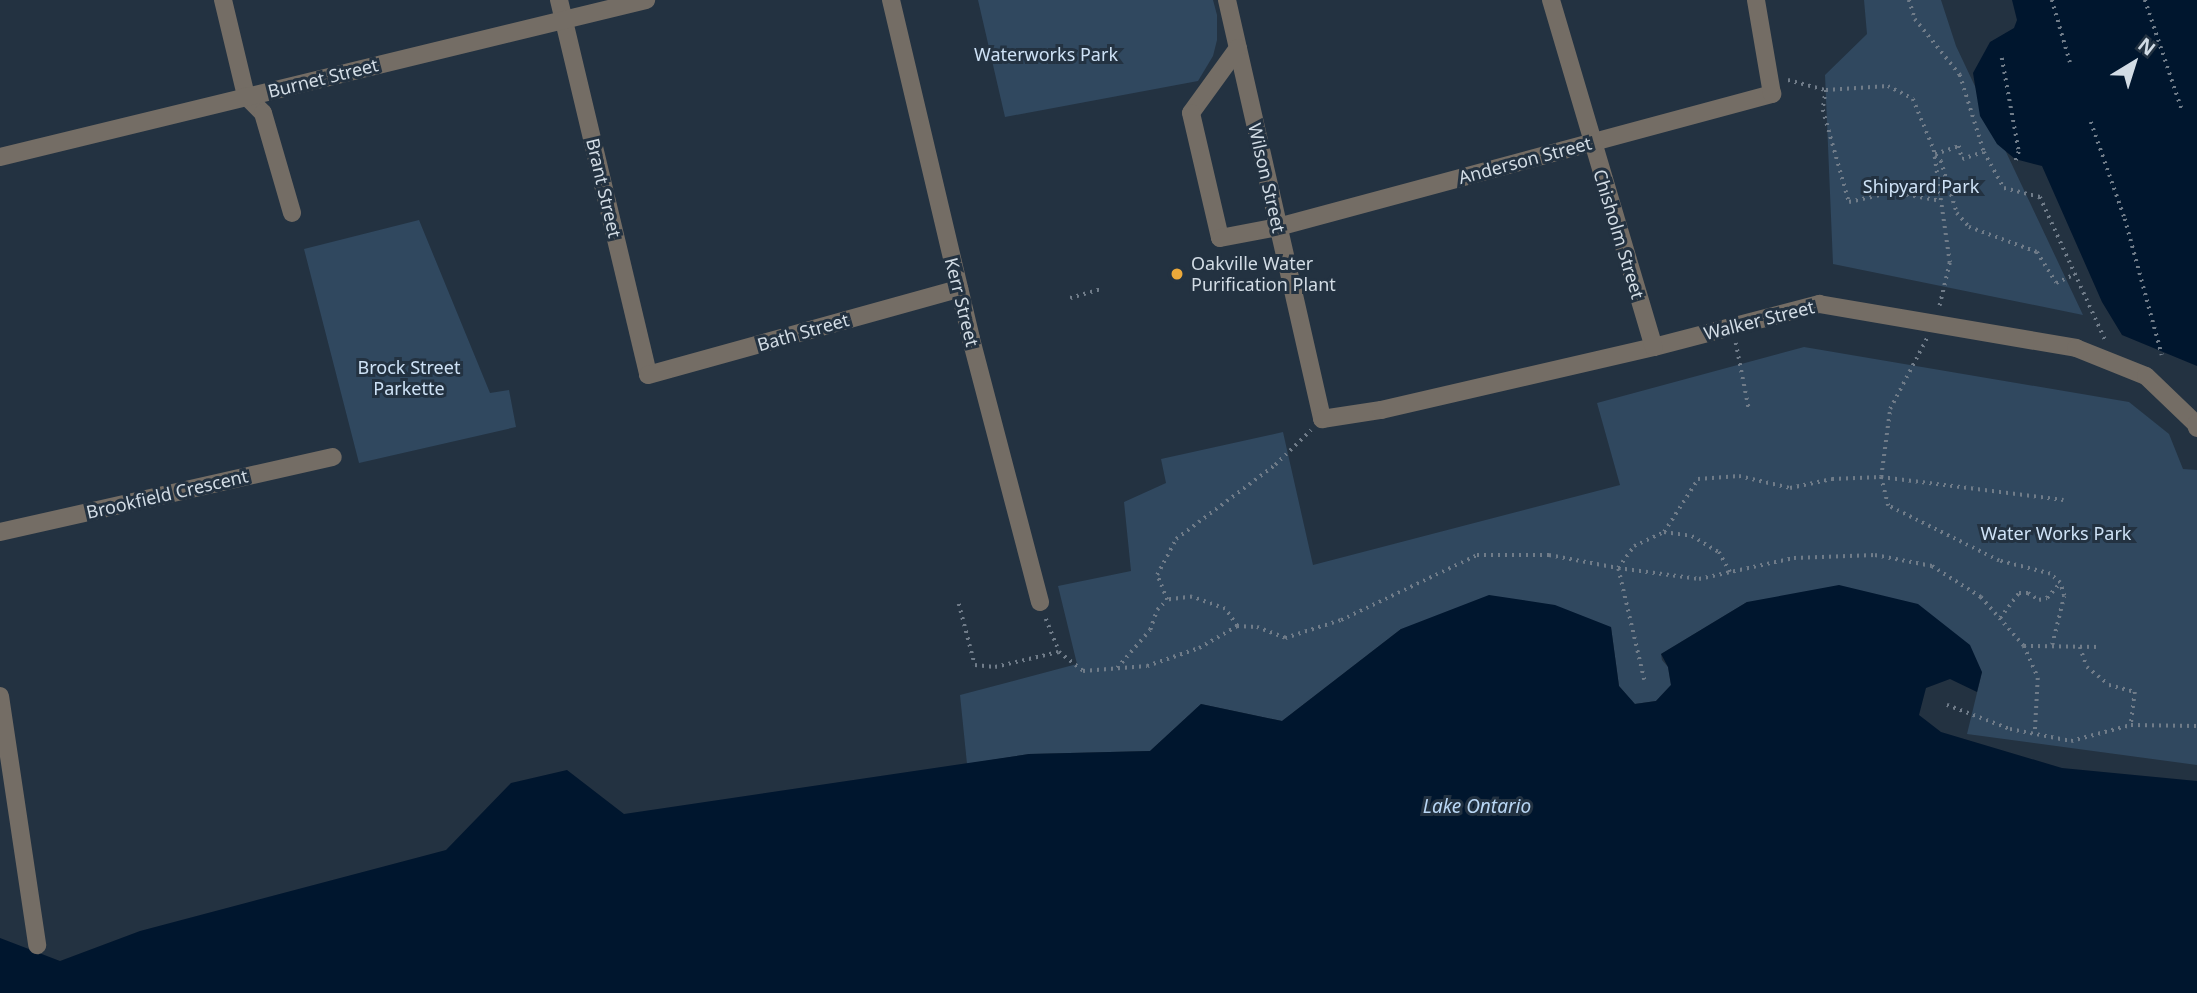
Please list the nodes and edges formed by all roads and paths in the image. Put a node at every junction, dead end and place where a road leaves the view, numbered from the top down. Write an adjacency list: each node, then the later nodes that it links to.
1 (223, 0): 17 (street)
2 (559, 0): 11 (street, Brant Street)
3 (646, 0): 11 (street, Burnet Street)
4 (891, 0): 30 (street, Kerr Street)
5 (1227, 0): 12 (street, Wilson Street)
6 (1551, 0): 20 (street, Chisholm Street)
7 (1756, 0): 15 (street)
8 (1909, 0): 21 (path)
9 (2052, 0): 14 (path)
10 (2145, 0): 18 (path)
11 (565, 20): 17 (street, Burnet Street); 37 (street, Brant Street)
12 (1238, 48): 27 (street, Wilson Street); 27 (street, Anderson Street)
13 (2002, 58): 24 (path)
14 (2070, 62)
15 (1769, 75): 16 (path); 20 (street, Anderson Street)
16 (1826, 90): 22 (path); 25 (path)
17 (246, 96): 23 (street, Burnet Street); 26 (street)
18 (2182, 110)
19 (2091, 122): 35 (path)
20 (1591, 142): 27 (street, Anderson Street); 34 (street, Chisholm Street)
21 (1984, 152): 22 (path); 29 (path)
22 (1935, 154): 25 (path); 29 (path)
23 (0, 158)
24 (2015, 163)
25 (1941, 201): 28 (path)
26 (292, 213)
27 (1278, 227): 40 (street, Wilson Street)
28 (1950, 263)
29 (2075, 274): 36 (path)
30 (959, 289): 37 (street, Bath Street); 51 (street, Kerr Street)
31 (1101, 289): 32 (path)
32 (1070, 298)
33 (1733, 326): 34 (street, Walker Street); 36 (street, Walker Street); 38 (path)
34 (1654, 347): 40 (street, Walker Street)
35 (2162, 355)
36 (2116, 364): 41 (street, Walker Street)
37 (648, 375)
38 (1749, 409)
39 (1890, 409): 43 (path)
40 (1322, 419): 50 (path)
41 (2197, 428)
42 (333, 457): 45 (street, Brookfield Crescent)
43 (1881, 477): 44 (path); 46 (path); 49 (path)
44 (2064, 500)
45 (0, 531)
46 (1664, 532): 47 (path); 48 (path)
47 (1618, 568): 48 (path); 54 (path); 61 (path)
48 (1730, 572): 53 (path)
49 (2060, 583): 53 (path); 55 (path)
50 (1167, 600): 54 (path); 60 (path)
51 (1040, 602): 59 (path)
52 (959, 604): 59 (path)
53 (2000, 618): 56 (path)
54 (1237, 626): 60 (path)
55 (2052, 645): 56 (path); 57 (path)
56 (2024, 646): 66 (path)
57 (2081, 647): 58 (path); 64 (path)
58 (2101, 648)
59 (1059, 652): 60 (path)
60 (1117, 668)
61 (1644, 680)
62 (0, 696): 67 (street)
63 (1947, 705): 66 (path)
64 (2131, 725): 65 (path); 66 (path)
65 (2197, 726)
66 (2035, 734)
67 (37, 944)

